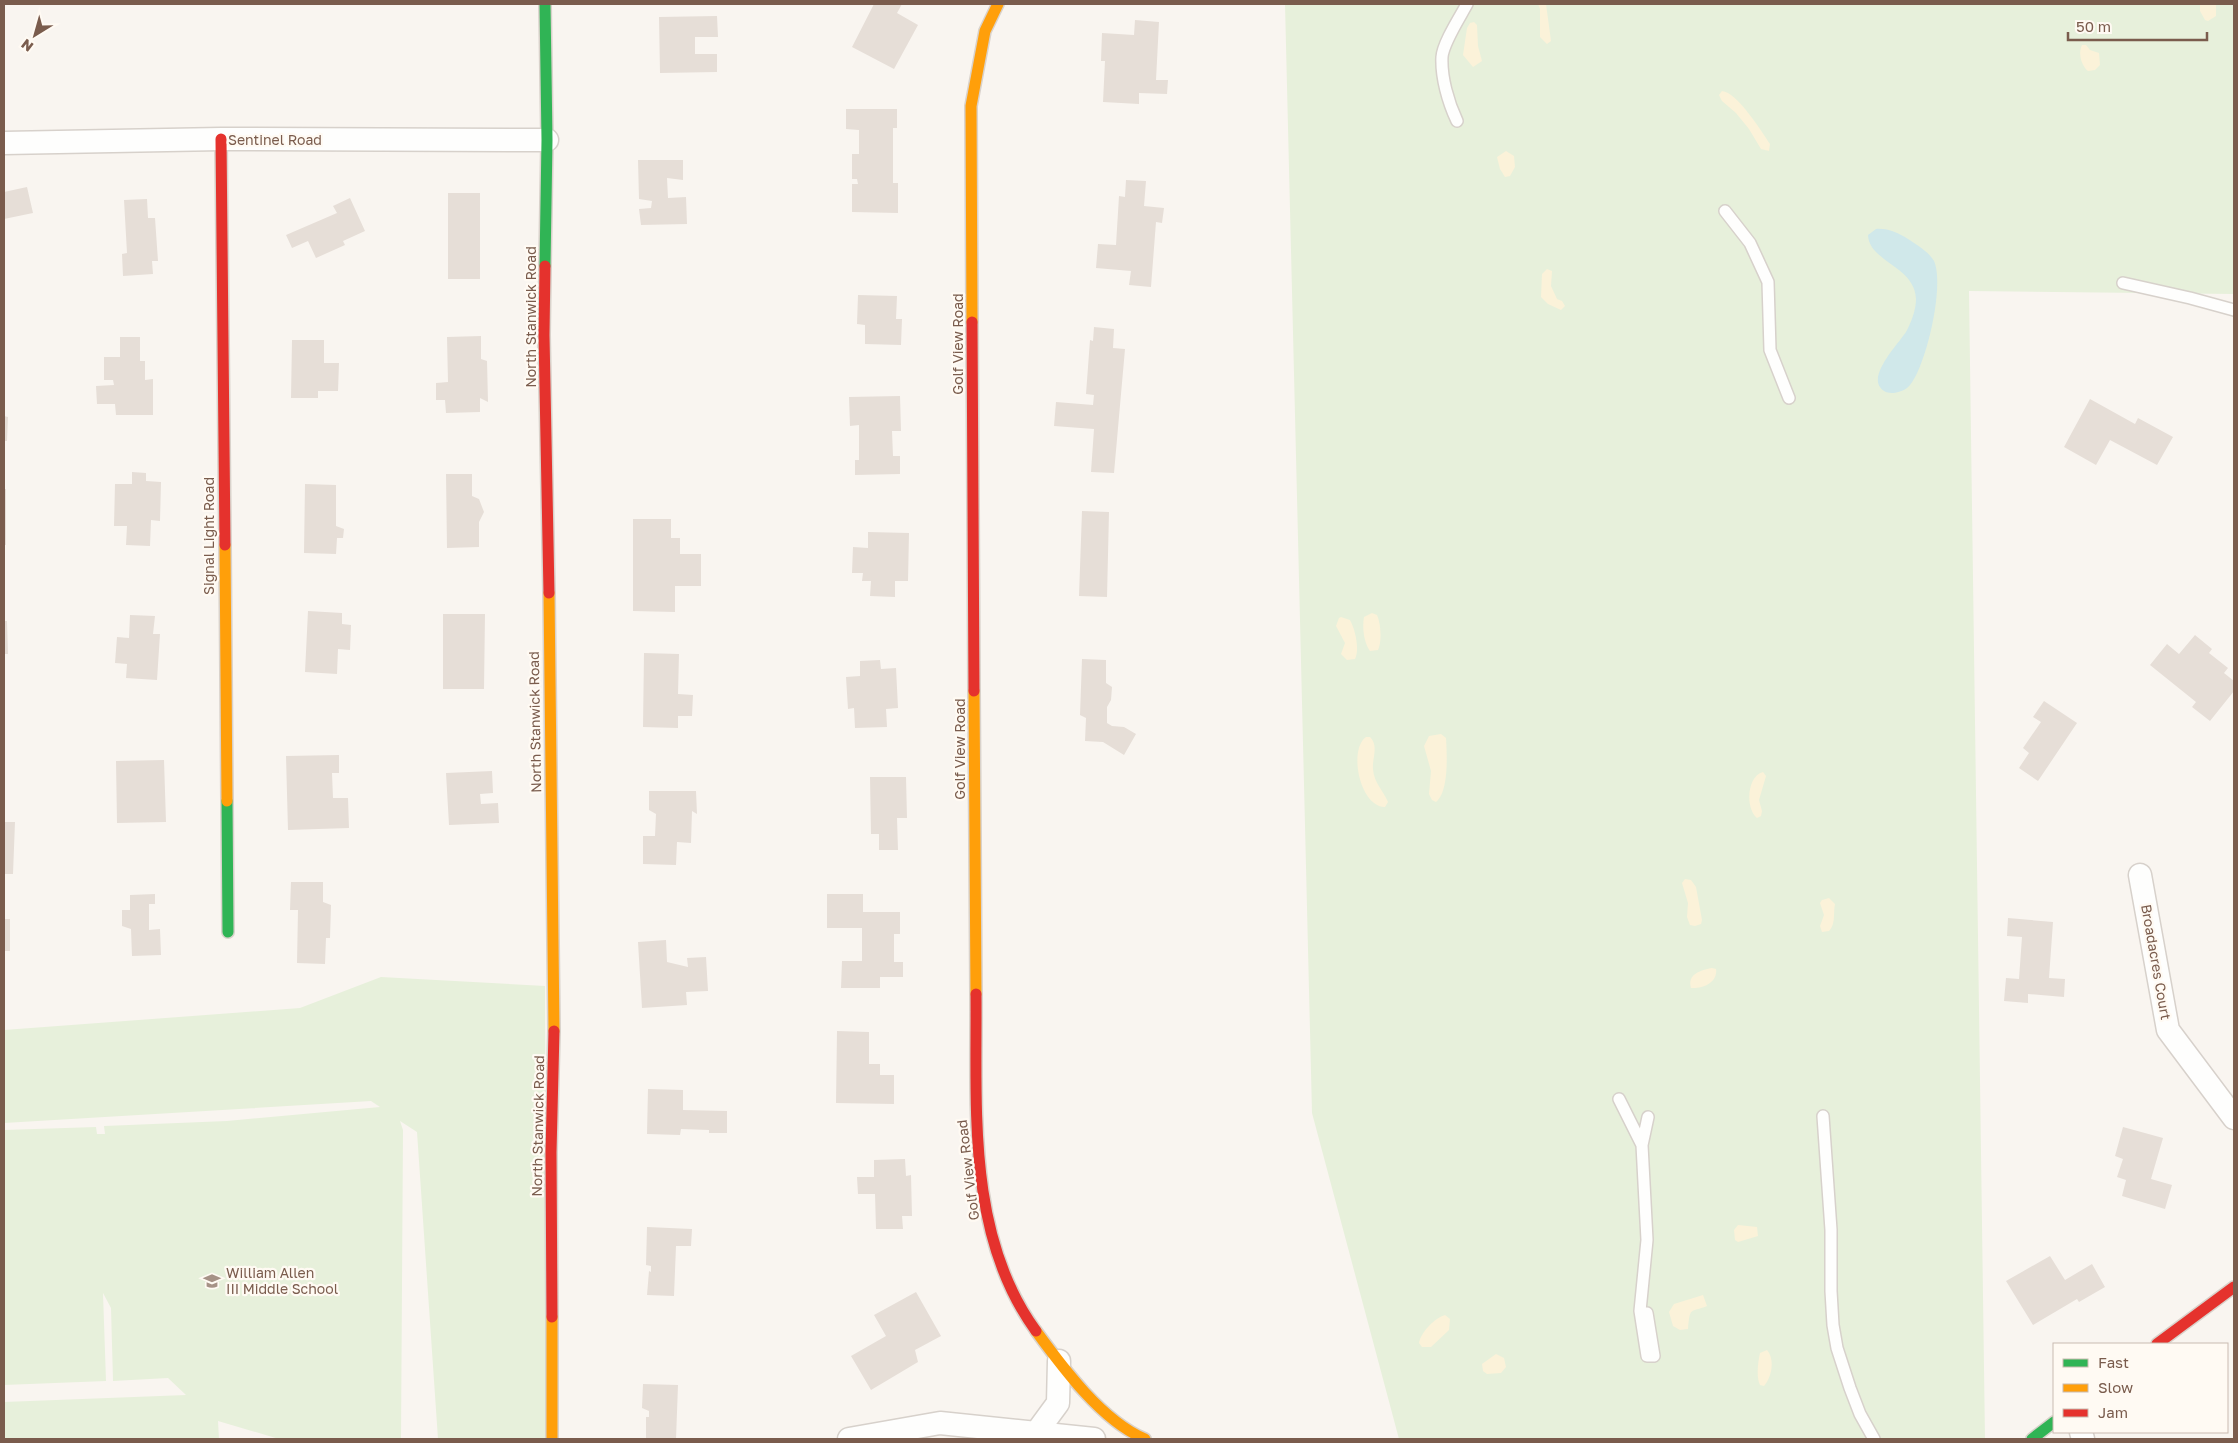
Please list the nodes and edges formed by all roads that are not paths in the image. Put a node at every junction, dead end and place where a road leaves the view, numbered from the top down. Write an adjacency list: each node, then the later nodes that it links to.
1 (545, 4): 6 (street, North Stanwick Road)
2 (998, 4): 22 (street, Golf View Road)
3 (1466, 4): 4 (lane)
4 (1457, 121)
5 (221, 139): 6 (street, Sentinel Road); 7 (street, Sentinel Road); 13 (street, Signal Light Road)
6 (547, 140): 25 (street, North Stanwick Road)
7 (4, 143)
8 (1725, 210): 11 (lane)
9 (2123, 283): 10 (lane)
10 (2234, 310)
11 (1789, 398)
12 (2140, 875): 17 (street, Broadacres Court)
13 (228, 932)
14 (1620, 1099): 18 (lane)
15 (1823, 1116): 29 (lane)
16 (1648, 1117): 18 (lane)
17 (2234, 1118)
18 (1642, 1145): 20 (lane)
19 (2234, 1287): 21 (street)
20 (1647, 1313)
21 (2158, 1343)
22 (1059, 1361): 24 (street); 28 (street, Golf View Road)
23 (2053, 1423): 30 (street)
24 (1036, 1433): 26 (street); 27 (street)
25 (552, 1439)
26 (849, 1439)
27 (1094, 1439)
28 (1145, 1439)
29 (1874, 1439)
30 (2032, 1439)

